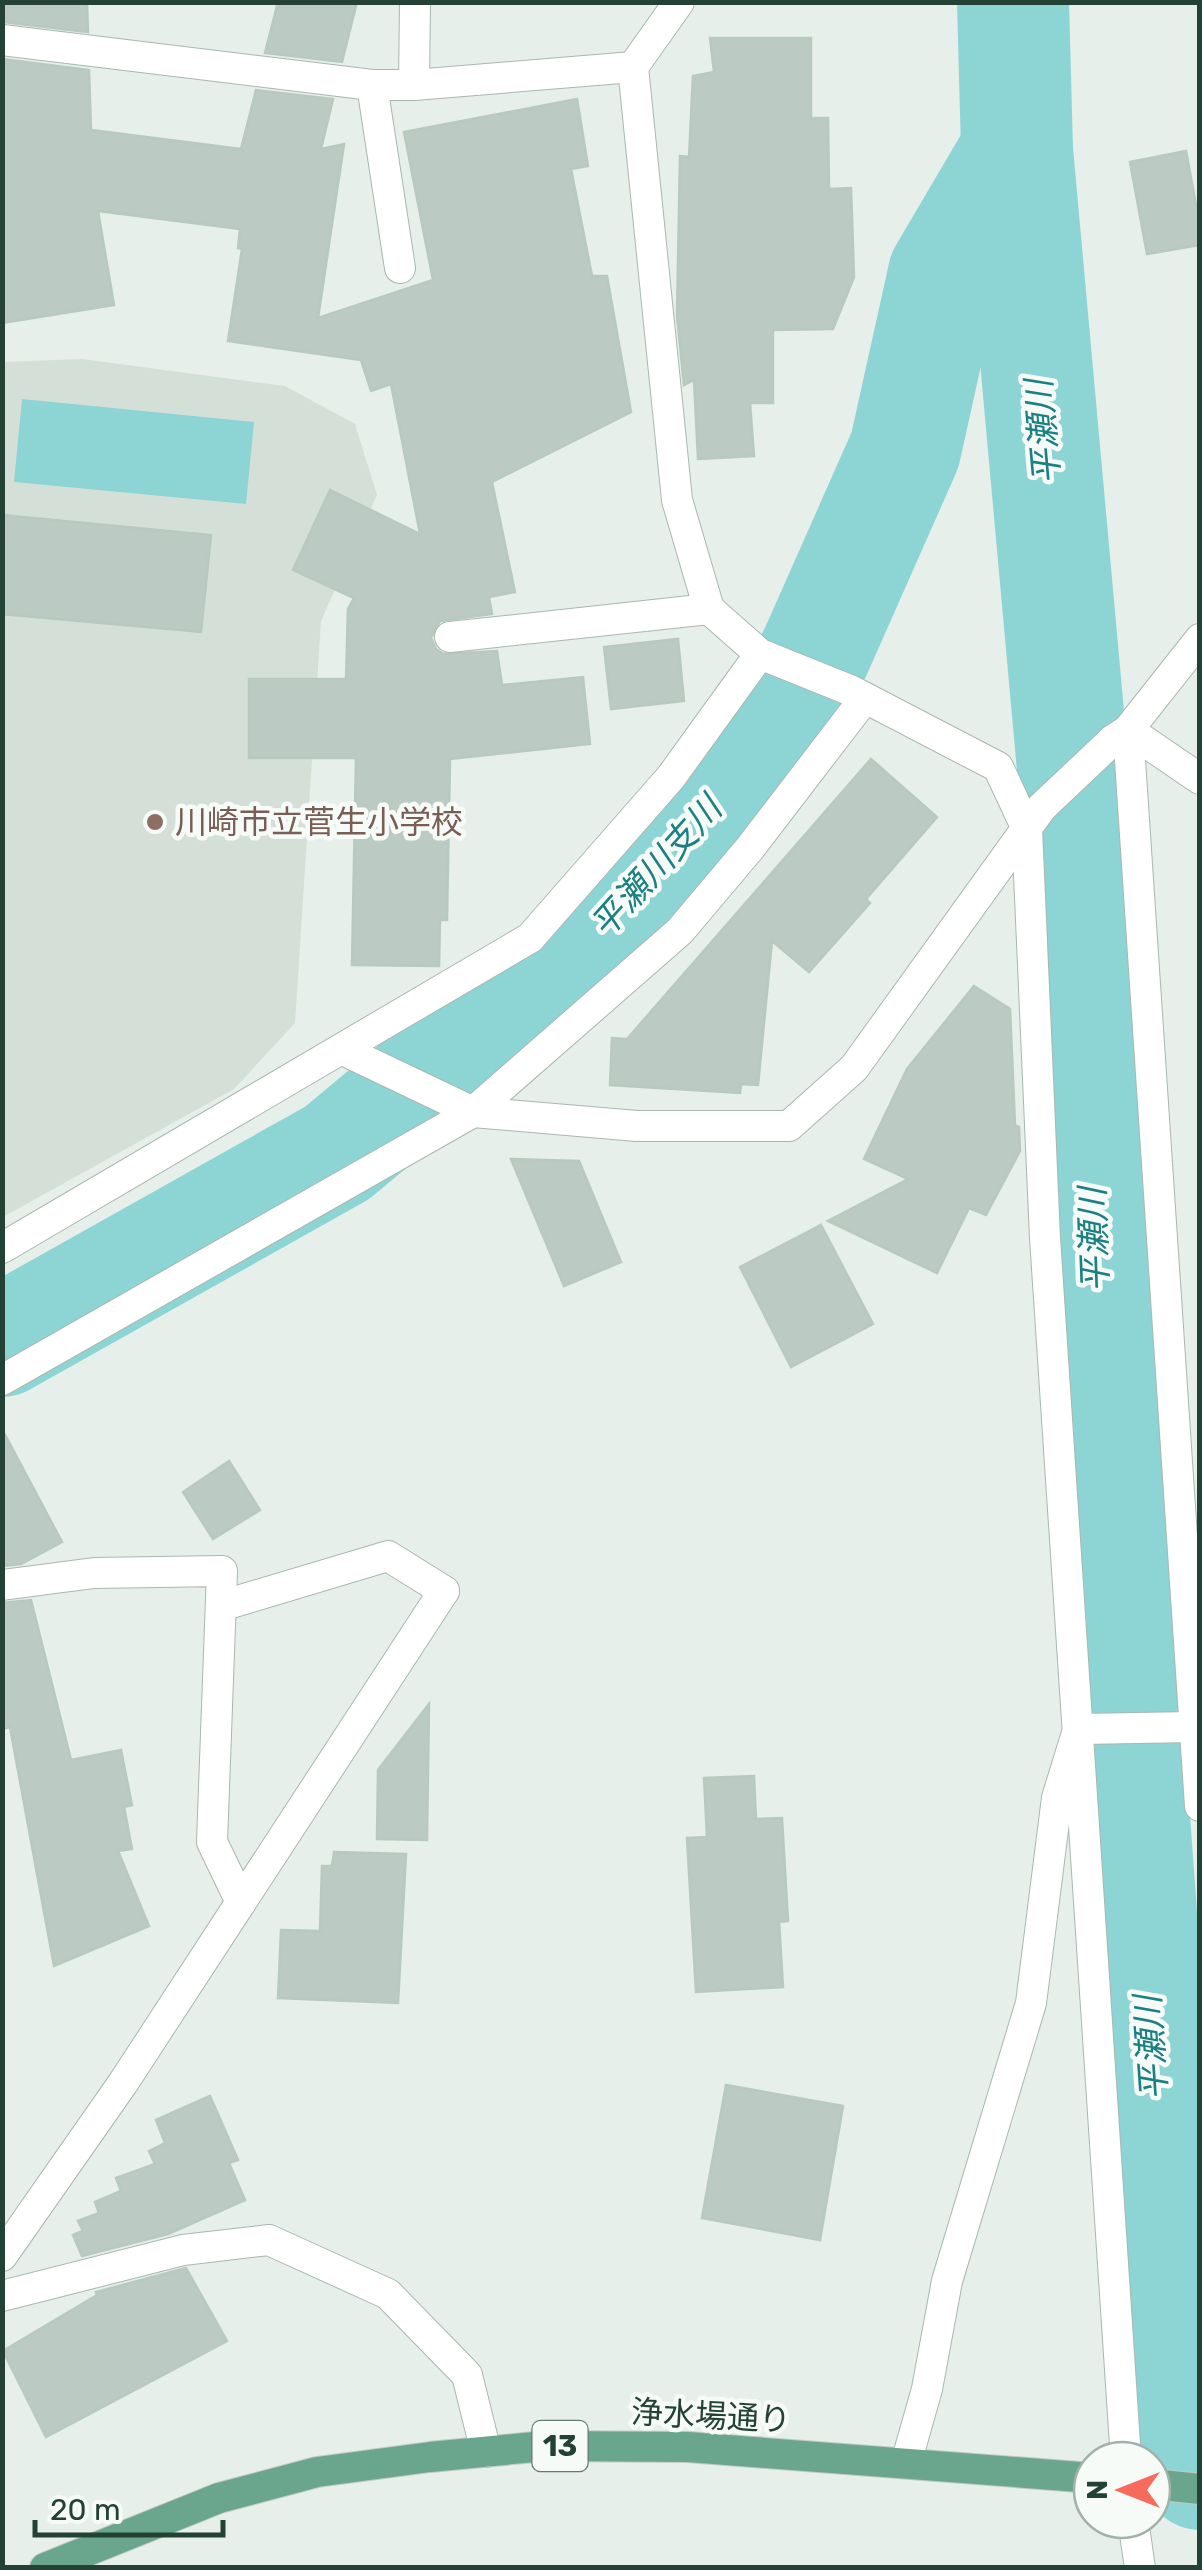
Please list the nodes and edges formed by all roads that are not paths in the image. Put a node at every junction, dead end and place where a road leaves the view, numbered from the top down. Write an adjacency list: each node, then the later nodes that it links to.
1 (415, 2): 6 (street)
2 (679, 2): 4 (street)
3 (2, 40): 5 (street)
4 (633, 67): 6 (street); 8 (street)
5 (372, 85): 6 (street); 7 (street)
6 (414, 85)
7 (400, 268)
8 (709, 608): 9 (street); 11 (street)
9 (450, 638)
10 (1200, 639): 13 (street)
11 (760, 654): 12 (street); 16 (street)
12 (858, 694): 15 (street); 17 (street)
13 (1121, 734): 14 (street); 15 (street); 22 (street)
14 (1200, 779)
15 (1034, 818): 17 (street); 23 (street)
16 (343, 1050): 17 (street); 18 (street)
17 (473, 1112): 19 (street)
18 (2, 1248)
19 (2, 1380)
20 (2, 1585): 21 (street)
21 (221, 1606): 25 (street); 25 (street)
22 (1194, 1727): 23 (street); 24 (street)
23 (1079, 1729): 28 (street); 30 (street)
24 (1200, 1806)
25 (241, 1902): 26 (street)
26 (6, 2240)
27 (2, 2296): 29 (street)
28 (1125, 2440)
29 (486, 2452): 30 (main road, 浄水場通り / 13); 35 (main road, 浄水場通り / 13)
30 (906, 2464): 31 (main road, 浄水場通り / 13)
31 (1072, 2476)
32 (1172, 2486): 33 (main road)
33 (1200, 2489)
34 (1136, 2540): 36 (street)
35 (44, 2568)
36 (1140, 2568)

